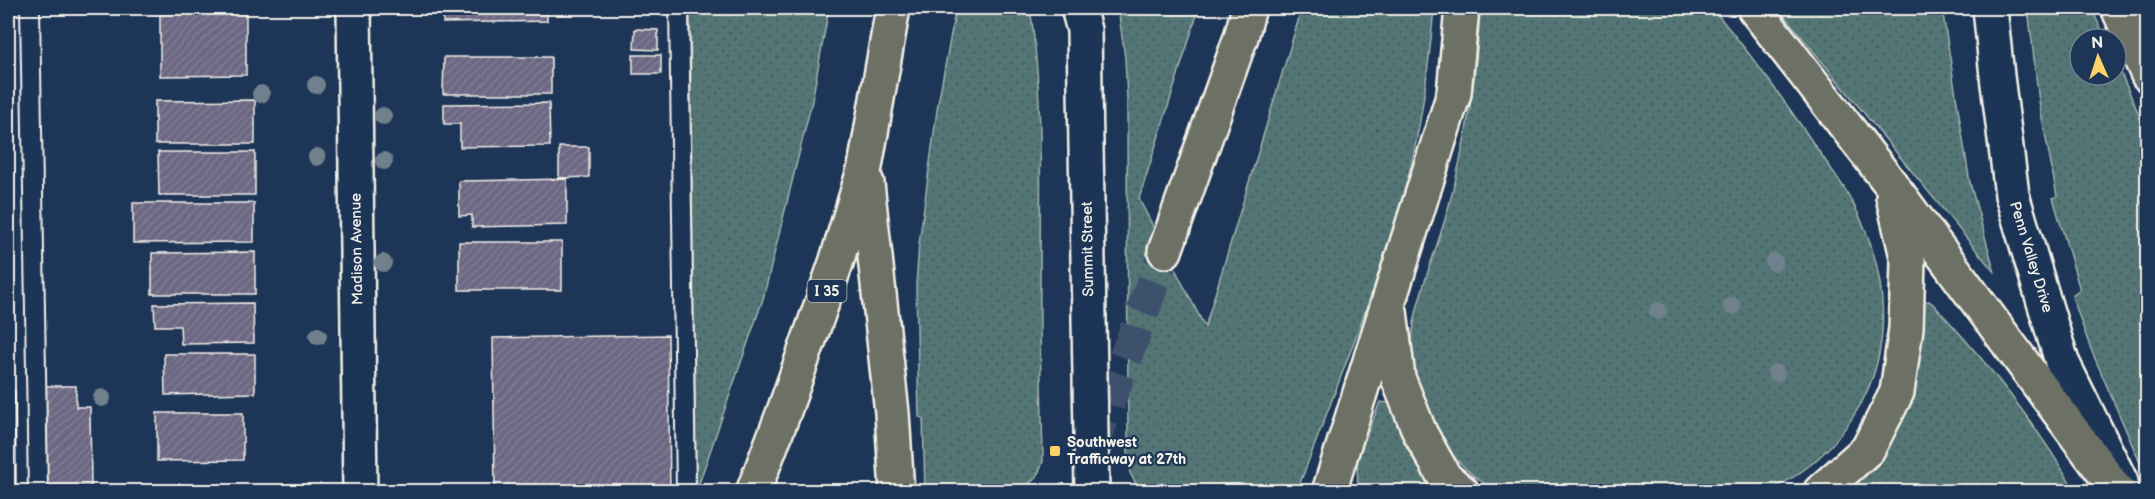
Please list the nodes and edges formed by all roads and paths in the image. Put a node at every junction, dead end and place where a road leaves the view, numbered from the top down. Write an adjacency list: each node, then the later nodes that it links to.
1 (30, 8): 16 (lane)
2 (354, 8): 17 (street, Madison Avenue)
3 (679, 8): 18 (lane)
4 (893, 8): 12 (highway, I 35)
5 (1078, 8): 21 (street, Summit Street)
6 (1249, 8): 14 (highway)
7 (1462, 8): 15 (highway)
8 (1754, 8): 13 (highway)
9 (1990, 8): 26 (street, Penn Valley Drive)
10 (2118, 8): 11 (highway)
11 (2148, 75)
12 (865, 166): 19 (highway, I 35); 20 (highway)
13 (1890, 183): 24 (highway); 25 (highway)
14 (1165, 251)
15 (1389, 302): 22 (highway); 23 (highway)
16 (38, 492)
17 (360, 492)
18 (686, 492)
19 (753, 492)
20 (897, 492)
21 (1092, 492)
22 (1329, 492)
23 (1462, 492)
24 (1820, 492)
25 (2118, 492)
26 (2126, 492)

